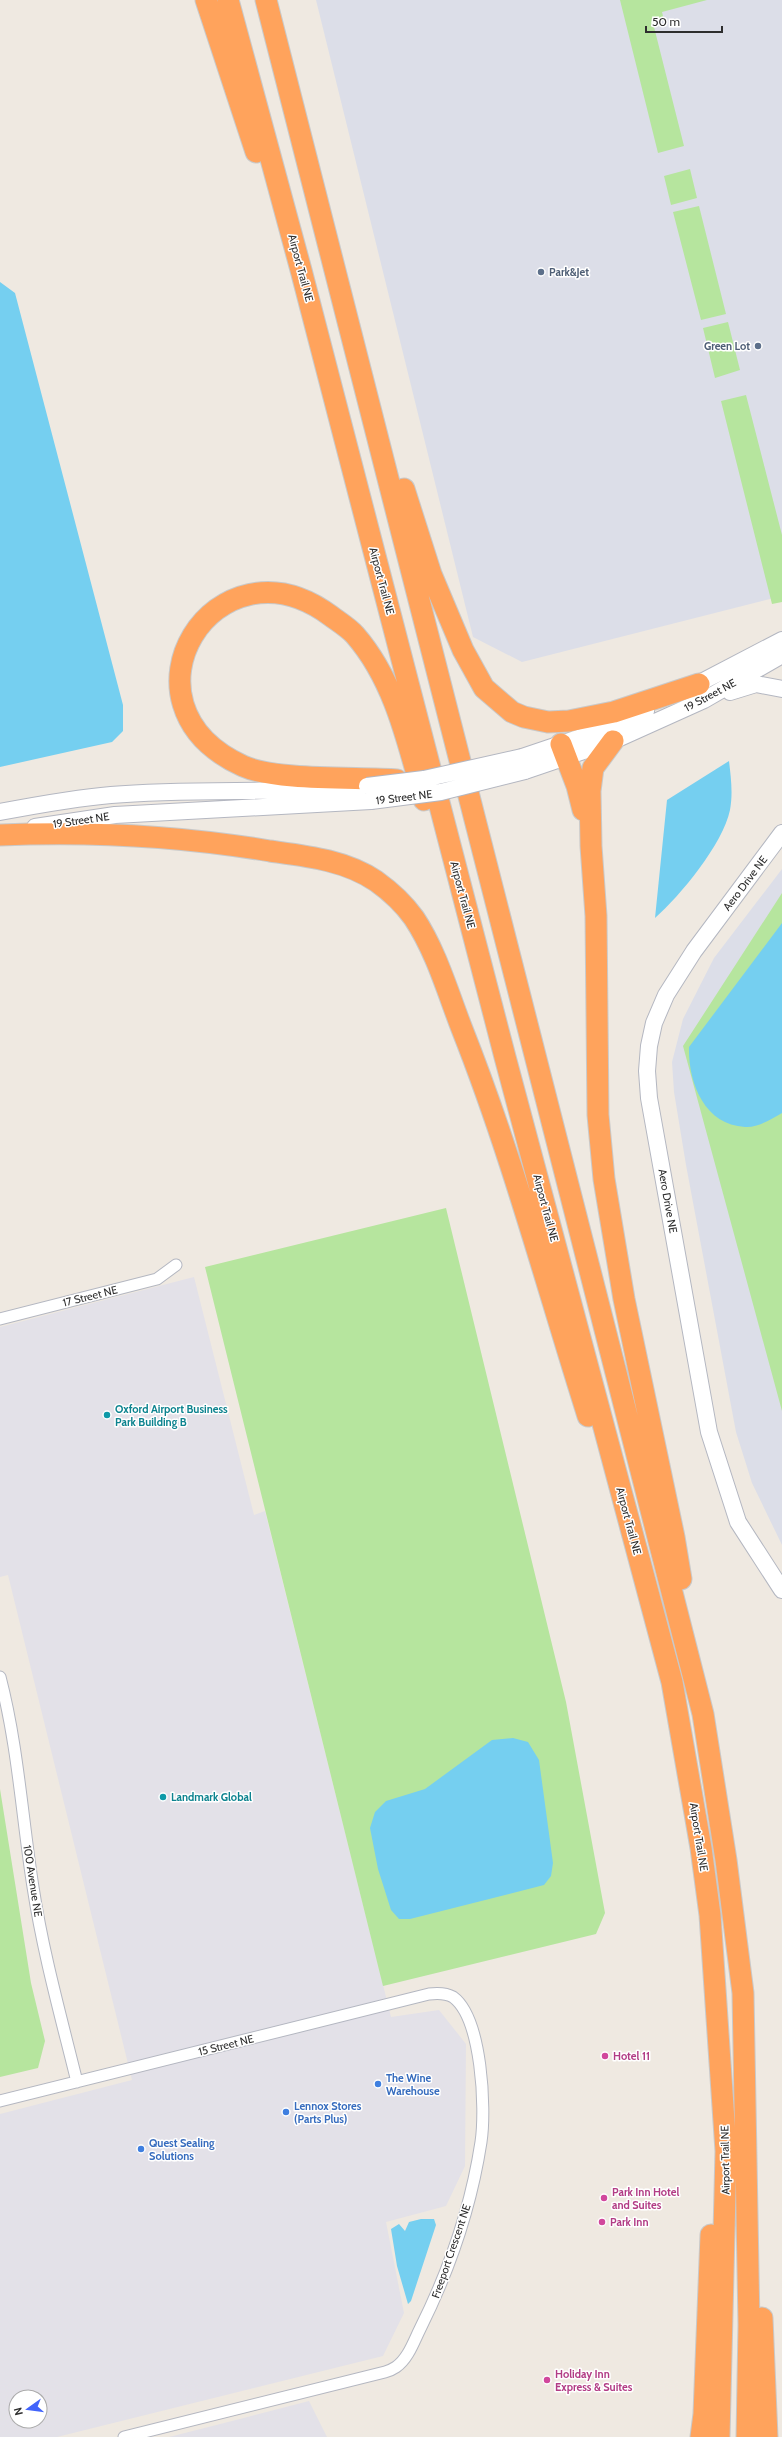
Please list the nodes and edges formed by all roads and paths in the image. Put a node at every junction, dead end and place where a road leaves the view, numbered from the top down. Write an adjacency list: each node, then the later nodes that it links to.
1 (206, 0): 6 (highway)
2 (228, 0): 6 (highway, Airport Trail NE)
3 (266, 0): 5 (highway, Airport Trail NE)
4 (274, 0): 5 (highway)
5 (291, 98): 7 (highway, Airport Trail NE)
6 (301, 270): 20 (highway, Airport Trail NE)
7 (356, 359): 10 (highway); 26 (highway, Airport Trail NE)
8 (780, 650): 10 (street, 19 Street NE)
9 (782, 689): 10 (street)
10 (702, 692): 11 (street, 19 Street NE); 12 (street, 19 Street NE)
11 (614, 741): 12 (street, 19 Street NE); 19 (highway)
12 (563, 751): 13 (street, 19 Street NE); 19 (highway)
13 (523, 764): 14 (street, 19 Street NE, bridge); 15 (street, 19 Street NE, bridge)
14 (413, 781): 15 (highway, bridge)
15 (368, 788): 16 (street, 19 Street NE); 18 (street, 19 Street NE); 20 (highway)
16 (0, 812)
17 (782, 833): 23 (street, Aero Drive NE)
18 (0, 834): 25 (highway)
19 (591, 846): 26 (highway)
20 (506, 1057): 25 (highway, Airport Trail NE)
21 (176, 1265): 22 (street, 17 Street NE)
22 (0, 1319)
23 (782, 1590)
24 (0, 1677): 30 (street, 100 Avenue NE)
25 (672, 1682): 27 (highway, Airport Trail NE)
26 (703, 1714): 28 (highway, Airport Trail NE)
27 (710, 1914): 33 (highway); 34 (highway, Airport Trail NE)
28 (743, 1993): 35 (highway, Airport Trail NE); 36 (highway)
29 (452, 1997): 30 (street, 15 Street NE); 32 (street, Freeport Crescent NE)
30 (77, 2082): 31 (street, 15 Street NE)
31 (0, 2102)
32 (124, 2437)
33 (701, 2437)
34 (719, 2437)
35 (747, 2437)
36 (767, 2437)

